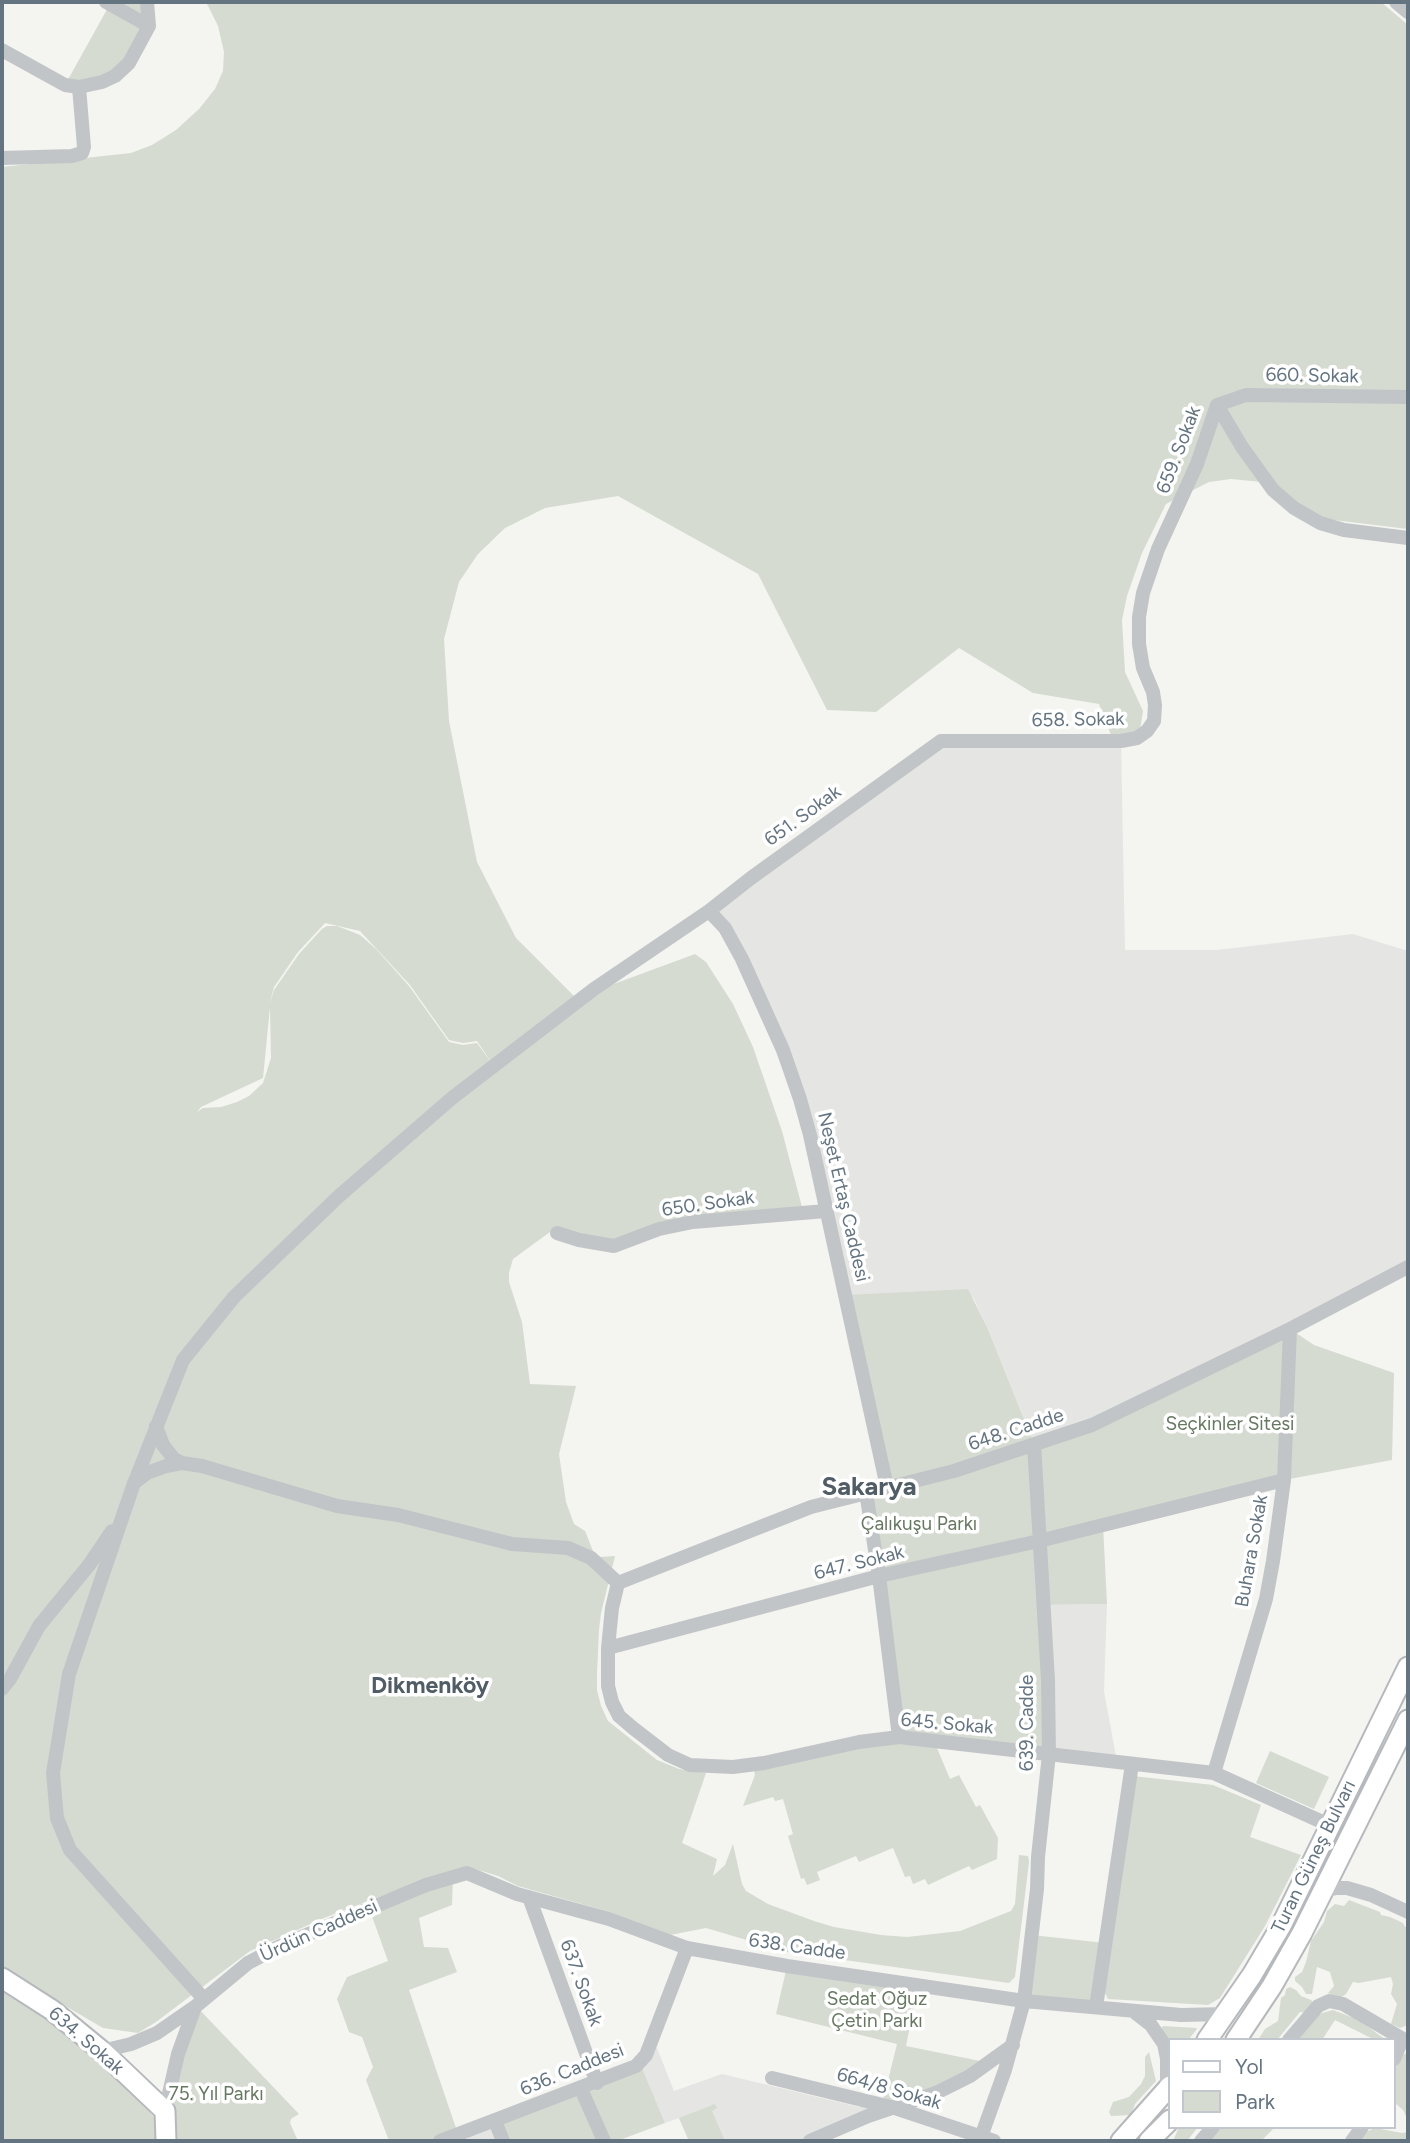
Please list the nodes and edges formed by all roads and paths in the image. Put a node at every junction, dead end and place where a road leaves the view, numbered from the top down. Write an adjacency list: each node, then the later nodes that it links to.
1 (106, 2): 5 (street)
2 (147, 2): 5 (street)
3 (1396, 2): 4 (street)
4 (1408, 12)
5 (149, 26): 7 (street)
6 (2, 50): 7 (street)
7 (79, 87): 8 (street)
8 (2, 158)
9 (1408, 397): 10 (street, 660. Sokak)
10 (1217, 405): 11 (street, 659. Sokak); 12 (street, 659. Sokak)
11 (1408, 538)
12 (1143, 668): 13 (street, 658. Sokak)
13 (941, 741): 14 (street, 651. Sokak)
14 (709, 911): 15 (street, Neşet Ertaş Caddesi); 19 (street, 651. Sokak)
15 (826, 1210): 16 (street, 650. Sokak); 24 (street, Neşet Ertaş Caddesi)
16 (556, 1233)
17 (1408, 1267): 18 (street, 648. Cadde)
18 (1290, 1329): 20 (street, 648. Cadde); 22 (street, Buhara Sokak)
19 (156, 1426): 21 (street); 23 (street, 651. Sokak)
20 (1034, 1444): 24 (street, 648. Cadde); 26 (street, 639. Cadde)
21 (181, 1463): 23 (street); 28 (street)
22 (1284, 1480): 26 (street, 647. Sokak); 36 (street, Buhara Sokak)
23 (134, 1483): 31 (street); 47 (street)
24 (887, 1487): 25 (street, 648. Cadde)
25 (866, 1492): 27 (street); 28 (street, 648. Cadde)
26 (1039, 1541): 27 (street, 647. Sokak); 34 (street, 639. Cadde)
27 (880, 1576): 29 (street, 647. Sokak); 33 (street)
28 (618, 1583): 29 (street, 645. Sokak)
29 (608, 1648): 33 (street, 645. Sokak)
30 (1408, 1667): 37 (main road, Turan Güneş Bulvarı)
31 (2, 1689)
32 (1408, 1720): 38 (main road, Turan Güneş Bulvarı)
33 (899, 1737): 34 (street, 645. Sokak)
34 (1049, 1754): 35 (street, 645. Sokak); 46 (street, 639. Cadde)
35 (1132, 1763): 36 (street, 645. Sokak); 48 (street)
36 (1214, 1773): 37 (street, 645. Sokak)
37 (1329, 1825): 50 (main road, Turan Güneş Bulvarı)
38 (1336, 1864): 40 (main road, Turan Güneş Bulvarı); 41 (street)
39 (467, 1873): 42 (street, 638. Cadde); 47 (street, Ürdün Caddesi)
40 (1322, 1891): 41 (street); 52 (main road, Turan Güneş Bulvarı)
41 (1371, 1895): 43 (street)
42 (529, 1897): 44 (street, 638. Cadde); 59 (street, 637. Sokak)
43 (1408, 1912)
44 (687, 1948): 46 (street, 638. Cadde); 59 (street, 636. Caddesi)
45 (2, 1978): 56 (main road, 634. Sokak)
46 (1024, 2001): 48 (street, 638. Cadde); 55 (street, 639. Cadde)
47 (200, 2002): 56 (street, Ürdün Caddesi); 63 (street)
48 (1096, 2007): 49 (street, 638. Cadde)
49 (1132, 2011): 50 (street, 638. Cadde); 57 (street)
50 (1227, 2014): 51 (main road, Turan Güneş Bulvarı)
51 (1209, 2038)
52 (1237, 2038)
53 (1291, 2038): 54 (street)
54 (1405, 2041)
55 (1013, 2045): 62 (street); 66 (street, 639. Cadde)
56 (102, 2051): 63 (main road, 634. Sokak)
57 (1168, 2074)
58 (772, 2078): 62 (street, 664/8 Sokak)
59 (597, 2083): 60 (street, 636. Caddesi)
60 (580, 2089): 64 (street, 636. Caddesi); 70 (street)
61 (1168, 2089): 72 (main road)
62 (895, 2108): 66 (street, 664/8 Sokak); 71 (street)
63 (165, 2111): 67 (main road)
64 (495, 2121): 68 (street, 636. Caddesi); 69 (street)
65 (1168, 2122): 73 (main road)
66 (988, 2139)
67 (166, 2141)
68 (440, 2141)
69 (502, 2141)
70 (604, 2141)
71 (810, 2141)
72 (1121, 2141)
73 (1149, 2141)

